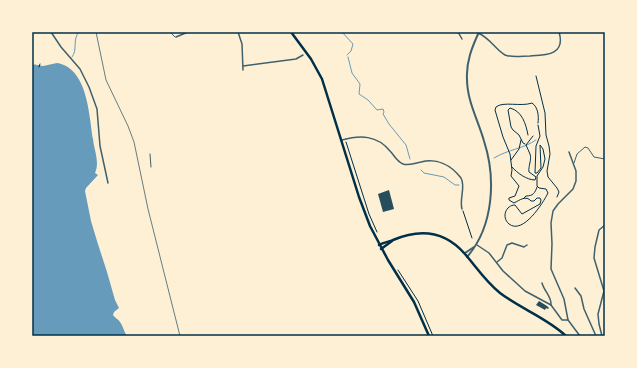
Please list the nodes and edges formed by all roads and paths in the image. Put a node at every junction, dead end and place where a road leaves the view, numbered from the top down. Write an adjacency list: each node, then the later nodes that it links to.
1 (51, 32): 32 (street)
2 (170, 32): 11 (lane)
3 (188, 32): 11 (street)
4 (238, 32): 15 (street)
5 (291, 32): 21 (main road)
6 (385, 32): 7 (street)
7 (388, 32)
8 (458, 32): 12 (street)
9 (559, 32): 10 (street)
10 (479, 33): 42 (street)
11 (176, 37)
12 (462, 39)
13 (303, 55): 15 (street)
14 (40, 64): 16 (path)
15 (243, 66): 17 (street)
16 (40, 67)
17 (243, 70)
18 (536, 76): 34 (path)
19 (528, 135): 22 (path)
20 (533, 136): 24 (path)
21 (342, 140): 36 (street); 41 (main road)
22 (521, 140): 24 (path); 28 (path)
23 (346, 142): 38 (path)
24 (526, 144): 29 (path)
25 (570, 152): 30 (street)
26 (150, 154): 31 (lane)
27 (605, 159): 30 (lane)
28 (511, 161): 29 (path); 33 (path)
29 (511, 164): 35 (path)
30 (574, 164): 51 (street)
31 (151, 167)
32 (108, 183)
33 (537, 186): 35 (path); 35 (path)
34 (557, 197)
35 (523, 198)
36 (462, 209): 39 (path)
37 (605, 225): 56 (street)
38 (378, 236)
39 (472, 238)
40 (392, 240): 41 (main road); 44 (main road); 45 (main road)
41 (379, 245): 44 (main road)
42 (477, 245): 45 (street); 46 (street); 47 (street)
43 (527, 245): 47 (street)
44 (381, 249): 52 (main road)
45 (464, 254): 46 (main road)
46 (468, 257): 53 (main road)
47 (497, 262): 50 (street)
48 (542, 282): 50 (street)
49 (575, 288): 55 (street)
50 (551, 305): 51 (street)
51 (568, 320): 54 (street)
52 (429, 336)
53 (566, 336)
54 (580, 336)
55 (596, 336)
56 (602, 336)

